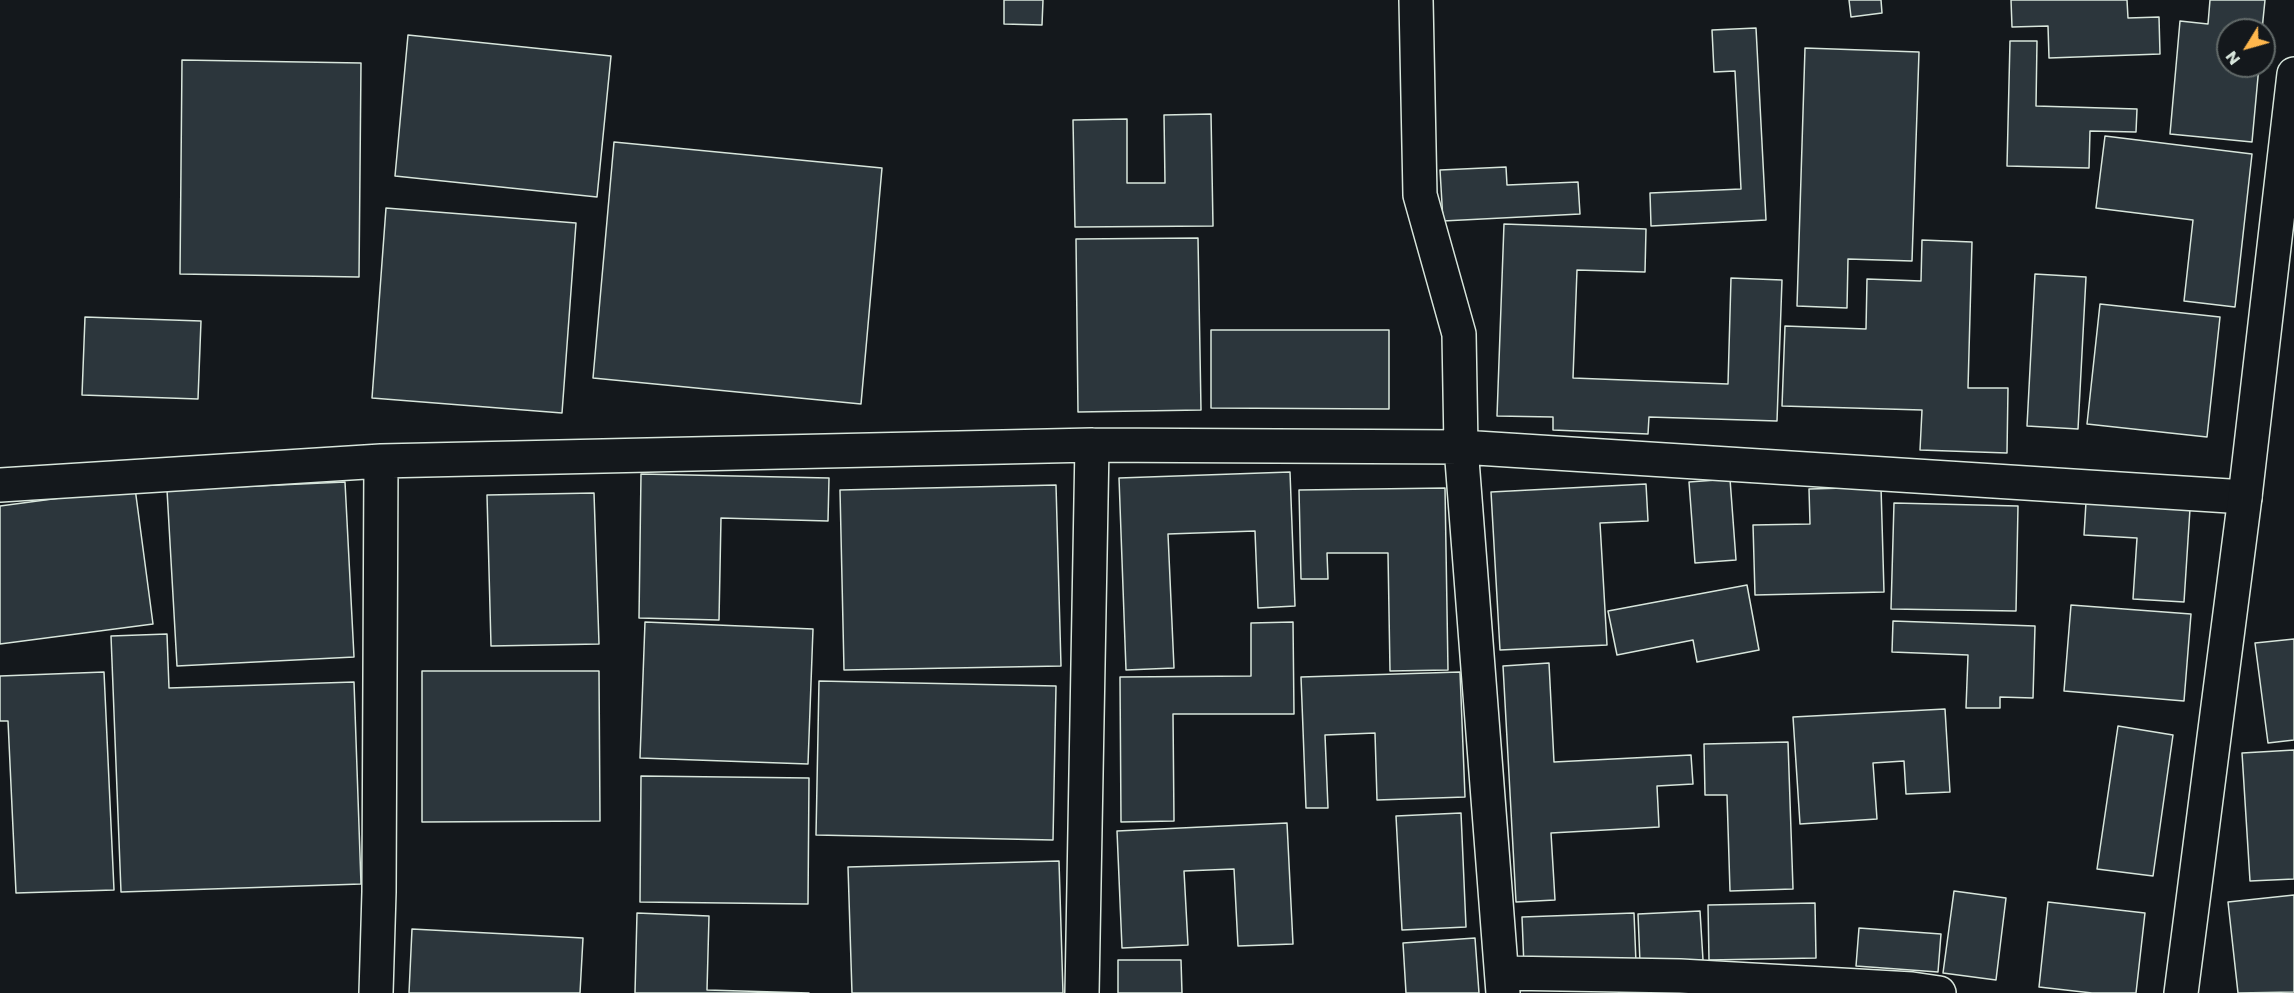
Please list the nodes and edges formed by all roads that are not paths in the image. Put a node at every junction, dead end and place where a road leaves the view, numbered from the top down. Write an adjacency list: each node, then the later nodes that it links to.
1 (1416, 0): 4 (street)
2 (2294, 74): 7 (street)
3 (1092, 445): 4 (street); 5 (street); 10 (street)
4 (1461, 447): 7 (street); 8 (street)
5 (381, 461): 6 (street); 9 (street)
6 (0, 485)
7 (2245, 497): 12 (street)
8 (1503, 983): 11 (street)
9 (376, 993)
10 (1082, 993)
11 (1939, 993)
12 (2181, 993)

